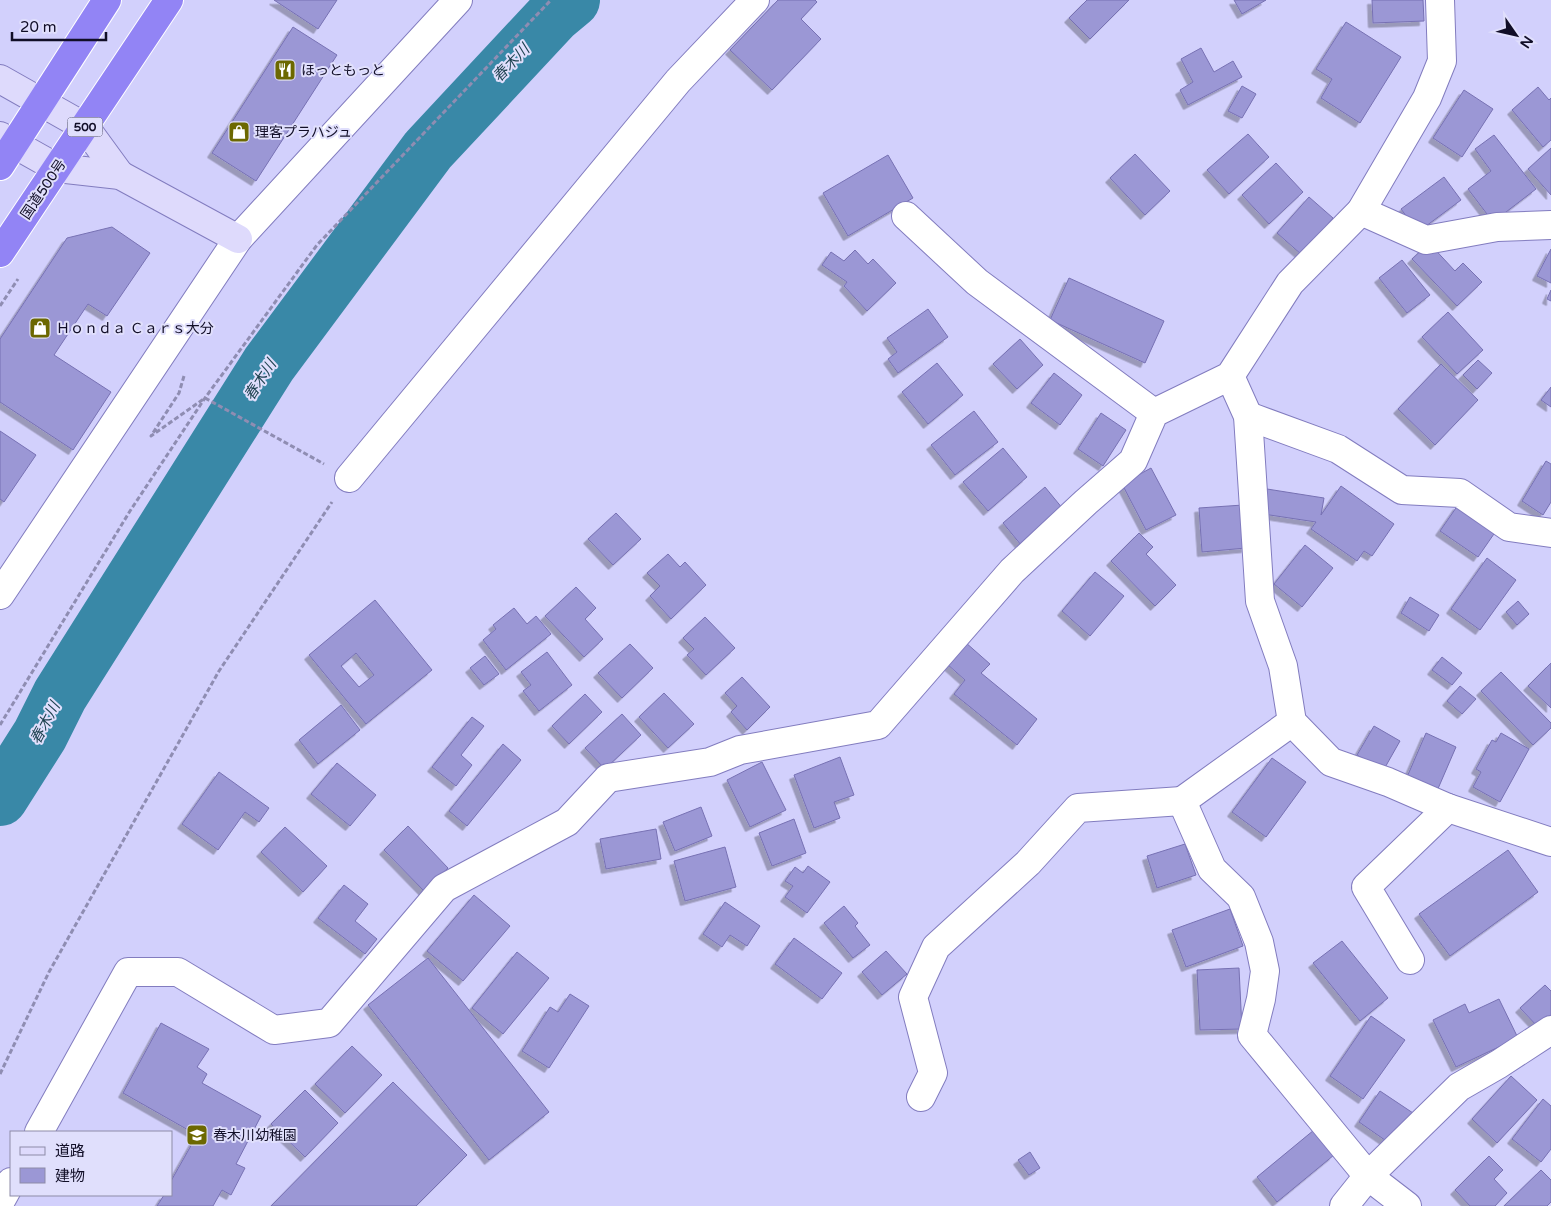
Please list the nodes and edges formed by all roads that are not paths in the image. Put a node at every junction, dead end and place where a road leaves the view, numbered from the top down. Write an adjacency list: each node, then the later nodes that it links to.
1 (107, 0): 7 (highway)
2 (169, 0): 8 (highway, 国道500号 / 500)
3 (458, 0): 16 (street)
4 (755, 0): 21 (street)
5 (1440, 0): 13 (street)
6 (0, 79): 7 (main road)
7 (41, 102): 8 (main road); 9 (highway)
8 (85, 127): 11 (highway, 国道500号 / 500); 12 (main road)
9 (7, 140): 10 (highway); 11 (main road)
10 (0, 166)
11 (57, 168): 12 (main road); 17 (highway, 国道500号 / 500)
12 (120, 175): 16 (main road)
13 (1361, 211): 15 (street); 18 (street)
14 (906, 216): 19 (street)
15 (1551, 225)
16 (238, 239): 23 (street)
17 (0, 253)
18 (1230, 376): 19 (street); 20 (street)
19 (1154, 413): 31 (street)
20 (1248, 416): 22 (street); 24 (street)
21 (349, 478)
22 (1551, 533)
23 (0, 595)
24 (1292, 722): 25 (street); 26 (street)
25 (1182, 801): 30 (street); 32 (street)
26 (1448, 808): 27 (street); 28 (street)
27 (1551, 842)
28 (1410, 960)
29 (1551, 1030): 32 (street)
30 (920, 1096)
31 (40, 1131)
32 (1368, 1176): 35 (street); 36 (street)
33 (10, 1184): 34 (street)
34 (0, 1202)
35 (1344, 1206)
36 (1407, 1206)

